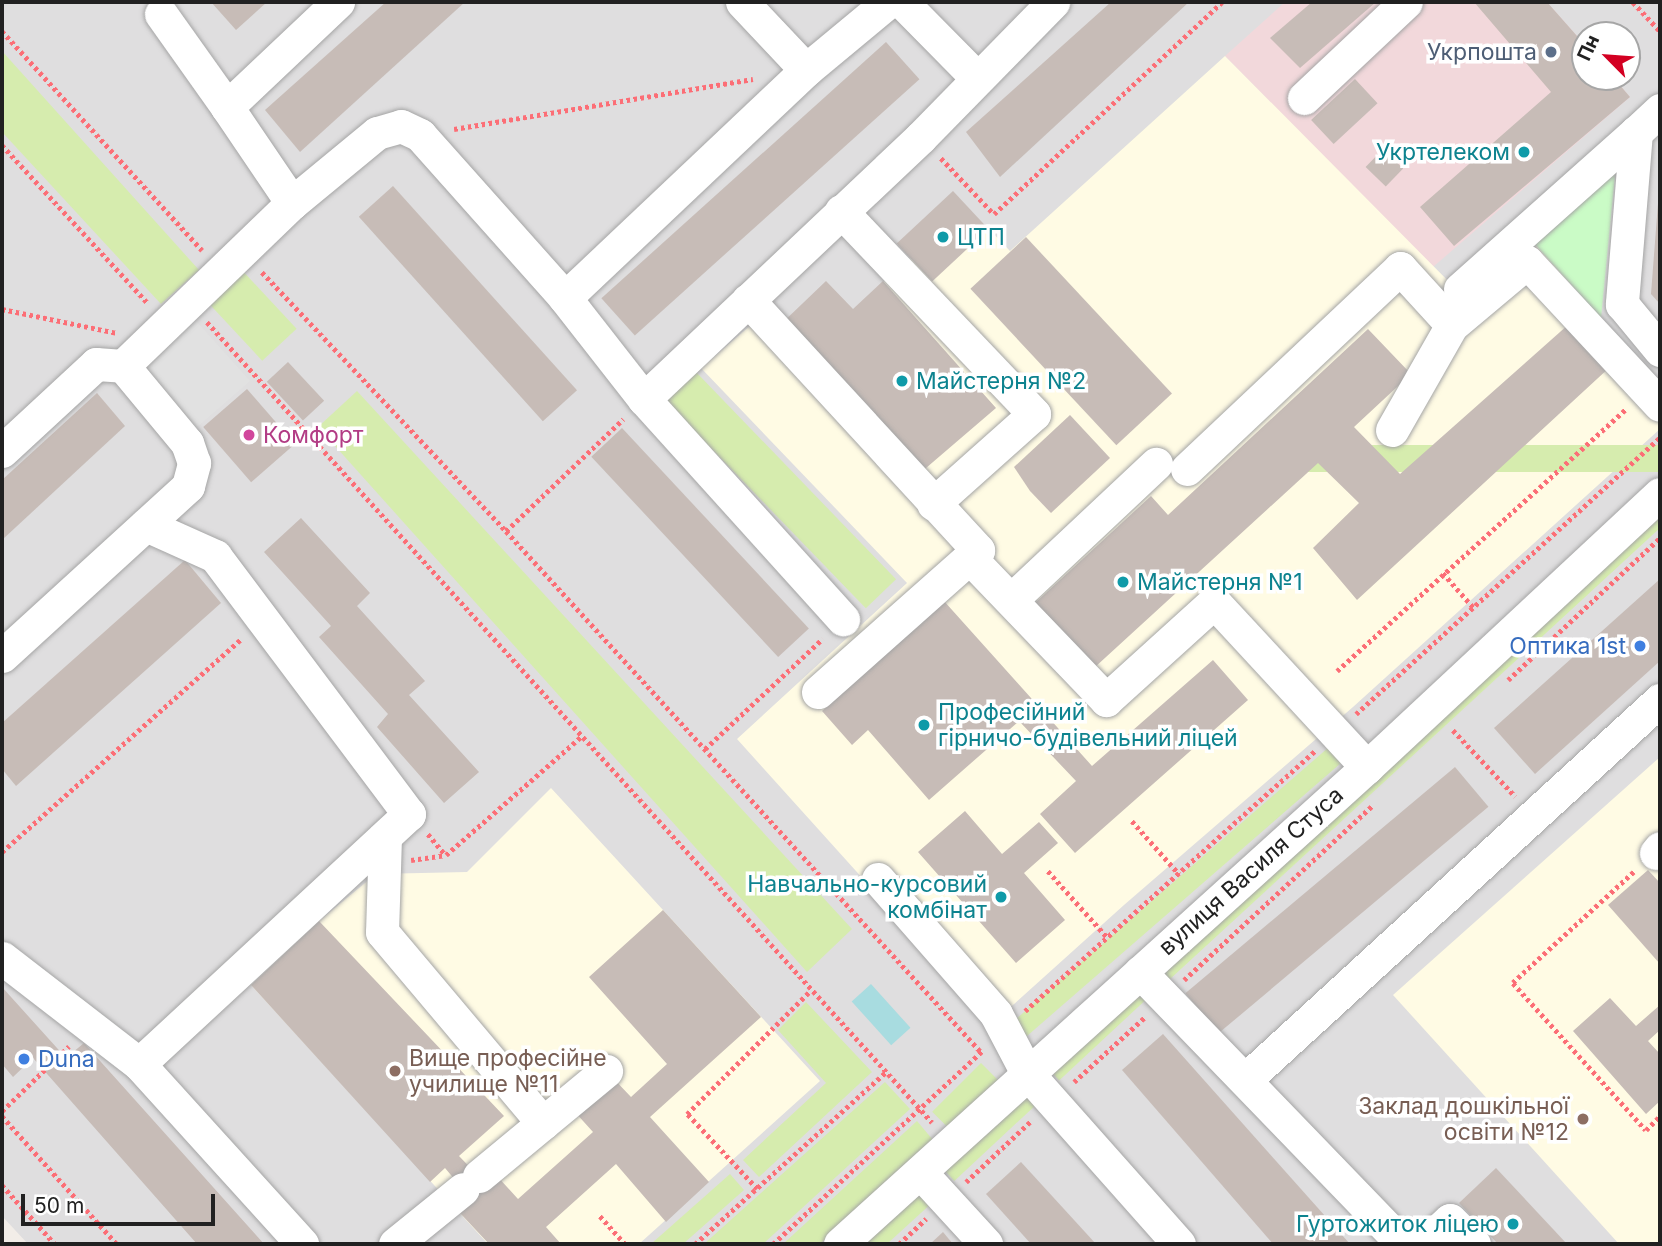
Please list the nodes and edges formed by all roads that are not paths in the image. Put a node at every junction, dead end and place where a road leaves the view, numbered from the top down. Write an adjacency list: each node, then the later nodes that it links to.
1 (337, 2): 11 (street)
2 (742, 2): 8 (street)
3 (888, 2): 8 (street)
4 (902, 2): 9 (street)
5 (1053, 2): 9 (street)
6 (1406, 2): 10 (street)
7 (160, 15): 11 (street)
8 (806, 71): 16 (street)
9 (977, 78): 15 (street)
10 (1304, 98)
11 (227, 107): 14 (street)
12 (1660, 110): 13 (street)
13 (1636, 132): 18 (street); 19 (street)
14 (292, 203): 16 (street); 20 (street)
15 (841, 211): 17 (street); 26 (street)
16 (565, 298): 22 (street)
17 (748, 300): 22 (street); 26 (street)
18 (1445, 316): 21 (street); 23 (street); 29 (street)
19 (1660, 350)
20 (123, 366): 24 (street); 27 (street)
21 (1653, 398)
22 (644, 399): 30 (street)
23 (1392, 430)
24 (2, 451)
25 (1660, 494): 34 (street, вулиця Василя Стуса)
26 (933, 503): 28 (street)
27 (146, 525): 31 (street); 35 (street)
28 (970, 558): 29 (street); 32 (street)
29 (1011, 600): 34 (street)
30 (843, 619)
31 (2, 656)
32 (818, 692)
33 (1660, 700): 42 (street)
34 (1367, 766): 38 (street, вулиця Василя Стуса)
35 (385, 850): 39 (street); 43 (street)
36 (878, 878): 41 (street)
37 (2, 958): 39 (street)
38 (1140, 972): 41 (street, вулиця Василя Стуса); 42 (street)
39 (139, 1064): 45 (street)
40 (606, 1071): 43 (street)
41 (1020, 1080): 44 (street, вулиця Василя Стуса); 49 (street)
42 (1245, 1080): 50 (street)
43 (542, 1124): 46 (street)
44 (919, 1172): 47 (street, вулиця Василя Стуса); 48 (street)
45 (302, 1244)
46 (395, 1244)
47 (840, 1244)
48 (986, 1244)
49 (1178, 1244)
50 (1403, 1244)
51 (1424, 1244): 52 (street)
52 (1474, 1244)

